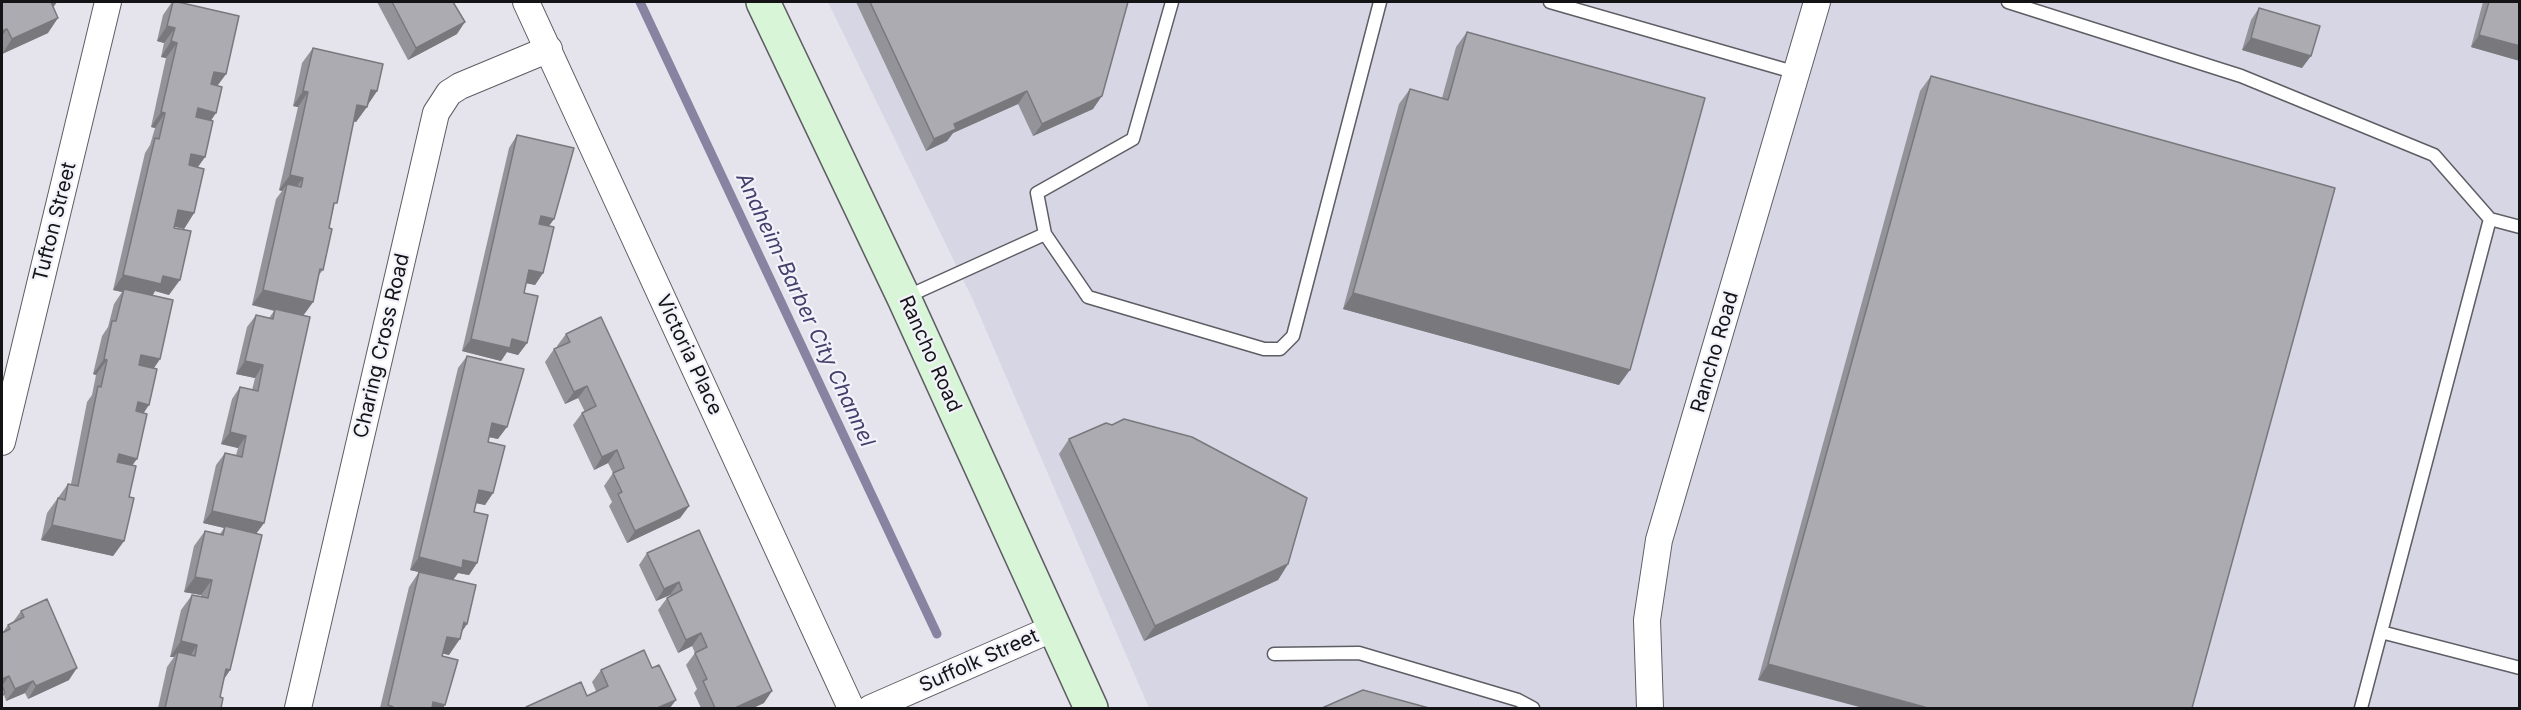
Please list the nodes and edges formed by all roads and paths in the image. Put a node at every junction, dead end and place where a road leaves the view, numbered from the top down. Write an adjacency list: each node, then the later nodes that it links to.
1 (108, 2): 15 (street, Tufton Street)
2 (526, 2): 9 (street, Victoria Place)
3 (763, 2): 14 (street, Rancho Road)
4 (1172, 2): 13 (lane)
5 (1380, 2): 13 (lane)
6 (1550, 2): 10 (lane)
7 (1817, 2): 10 (street, Rancho Road)
8 (2008, 2): 11 (lane)
9 (549, 49): 20 (street, Charing Cross Road); 21 (street, Victoria Place)
10 (1797, 73): 25 (street, Rancho Road)
11 (2490, 219): 12 (lane); 17 (lane)
12 (2520, 227)
13 (1045, 234): 14 (lane)
14 (904, 298): 16 (street, Rancho Road)
15 (2, 442)
16 (1054, 628): 22 (street, Suffolk Street); 23 (street, Rancho Road)
17 (2381, 632): 19 (lane); 26 (lane)
18 (1274, 654): 24 (lane)
19 (2520, 668)
20 (298, 708)
21 (851, 708)
22 (871, 708)
23 (1091, 708)
24 (1533, 708)
25 (1650, 708)
26 (2361, 708)

